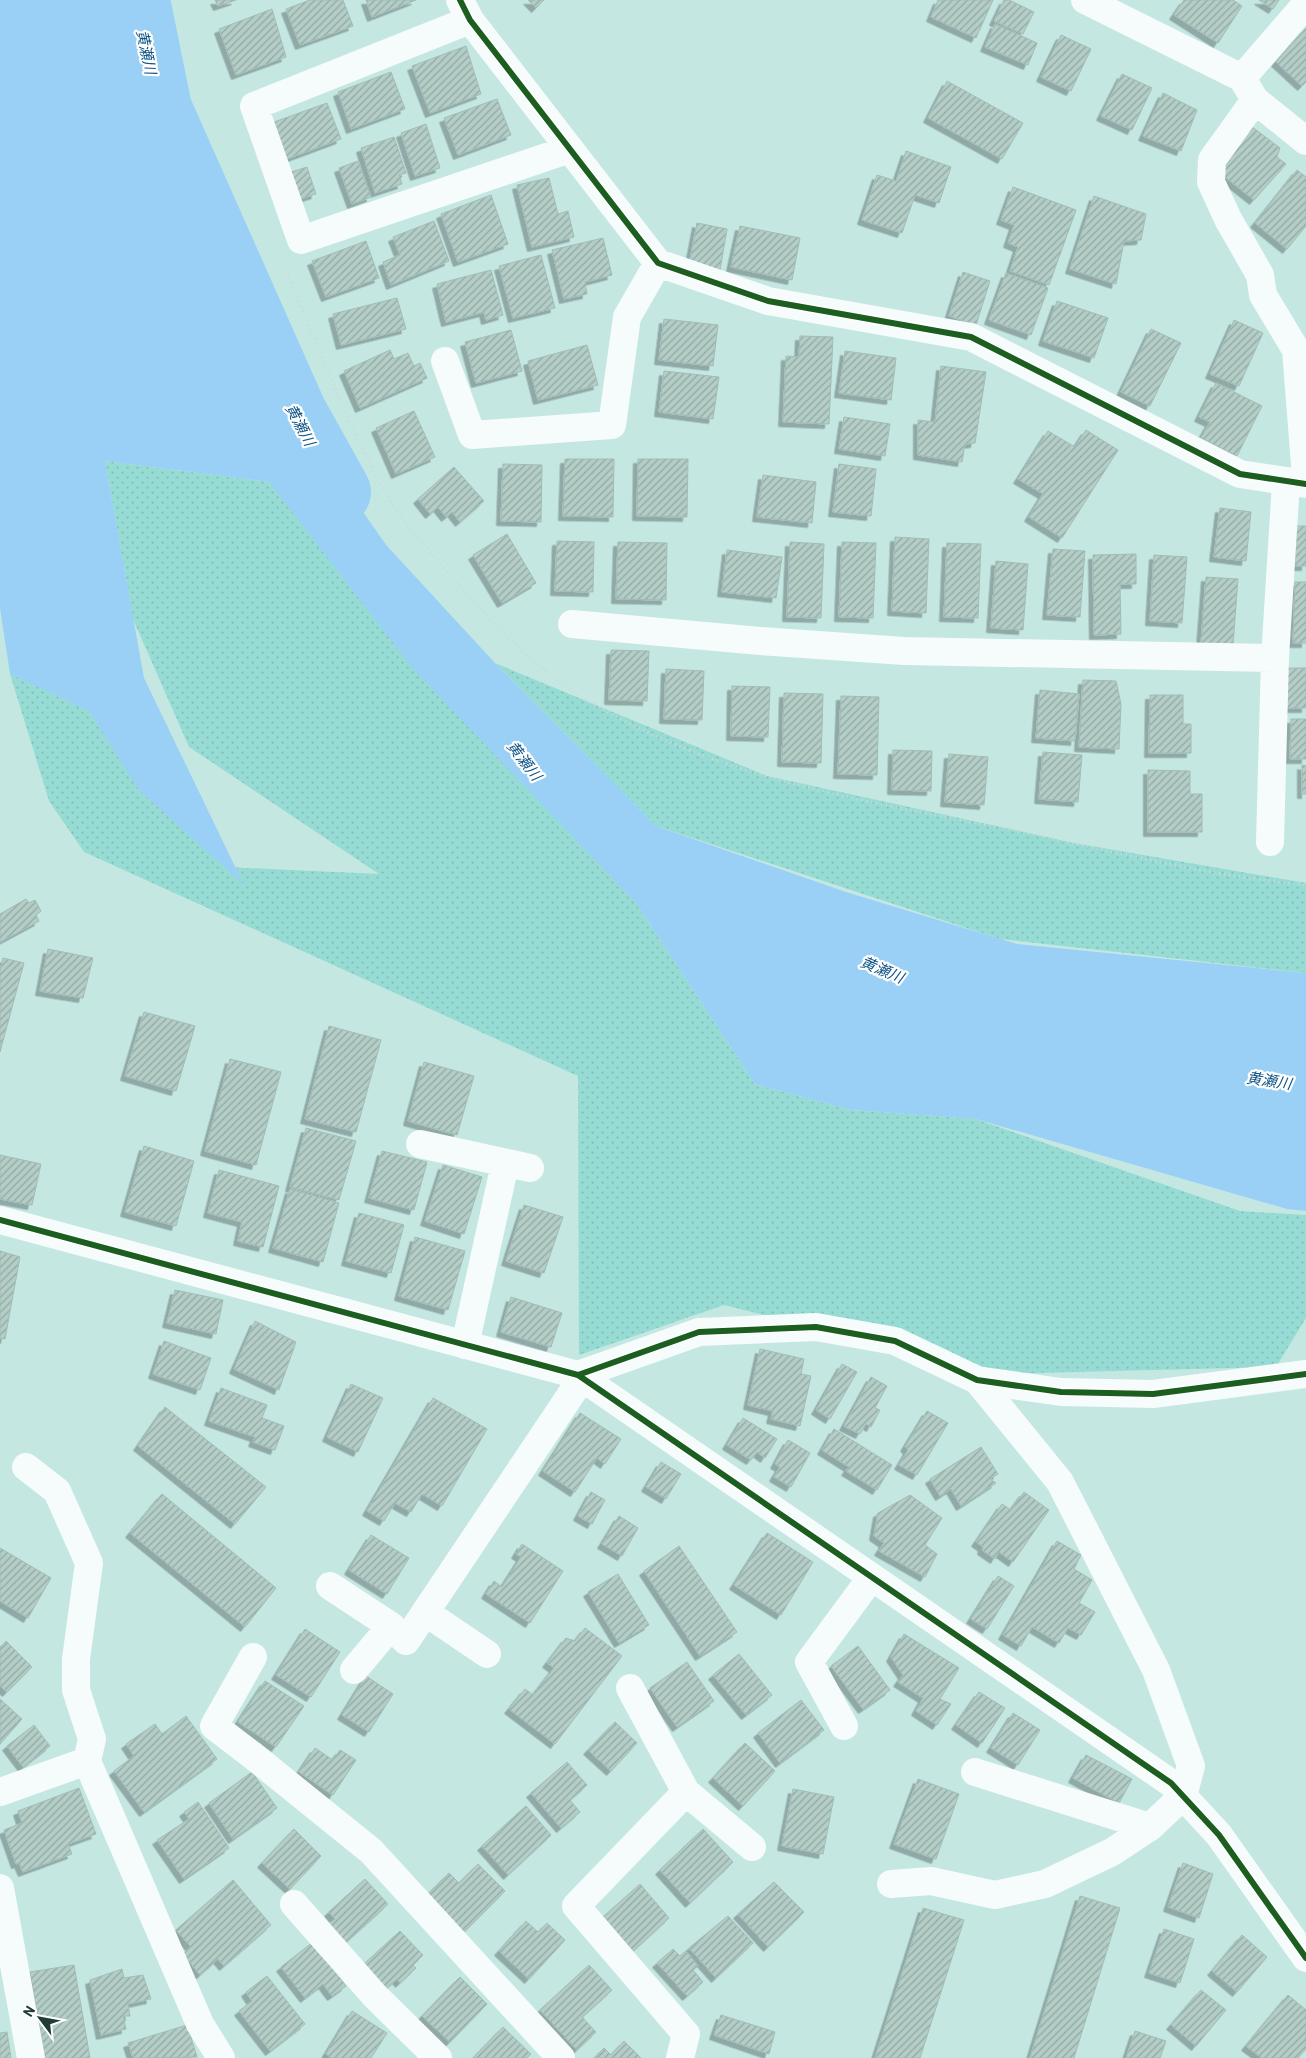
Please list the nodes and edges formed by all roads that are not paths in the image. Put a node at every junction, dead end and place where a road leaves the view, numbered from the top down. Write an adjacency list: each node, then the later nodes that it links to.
1 (1085, 0): 4 (street)
2 (1306, 4): 4 (street)
3 (465, 10): 6 (street); 6 (street)
4 (1249, 89): 5 (street); 9 (street)
5 (1306, 141)
6 (570, 149): 7 (street)
7 (658, 263): 8 (street); 9 (street)
8 (445, 361)
9 (1299, 482): 11 (street)
10 (572, 624): 11 (street)
11 (1275, 658): 12 (street)
12 (1270, 842)
13 (420, 1144): 15 (street)
14 (0, 1220): 15 (street)
15 (464, 1345): 17 (street)
16 (1306, 1374): 18 (street)
17 (580, 1377): 18 (street); 20 (street); 22 (street)
18 (977, 1380): 33 (street)
19 (26, 1467): 29 (street)
20 (872, 1578): 28 (street); 33 (street)
21 (330, 1586): 23 (street)
22 (425, 1612): 23 (street); 24 (street)
23 (391, 1626): 26 (street)
24 (486, 1654)
25 (253, 1656): 43 (street)
26 (354, 1670)
27 (630, 1688): 32 (street)
28 (844, 1726)
29 (87, 1762): 31 (street); 41 (street)
30 (975, 1772): 34 (street)
31 (0, 1792)
32 (686, 1792): 35 (street); 44 (street)
33 (1183, 1796): 34 (street); 39 (street)
34 (1150, 1827): 36 (street)
35 (752, 1847)
36 (891, 1884)
37 (0, 1888): 40 (street)
38 (294, 1904): 42 (street)
39 (1306, 1958)
40 (31, 2058)
41 (222, 2058)
42 (438, 2058)
43 (561, 2058)
44 (680, 2058)

